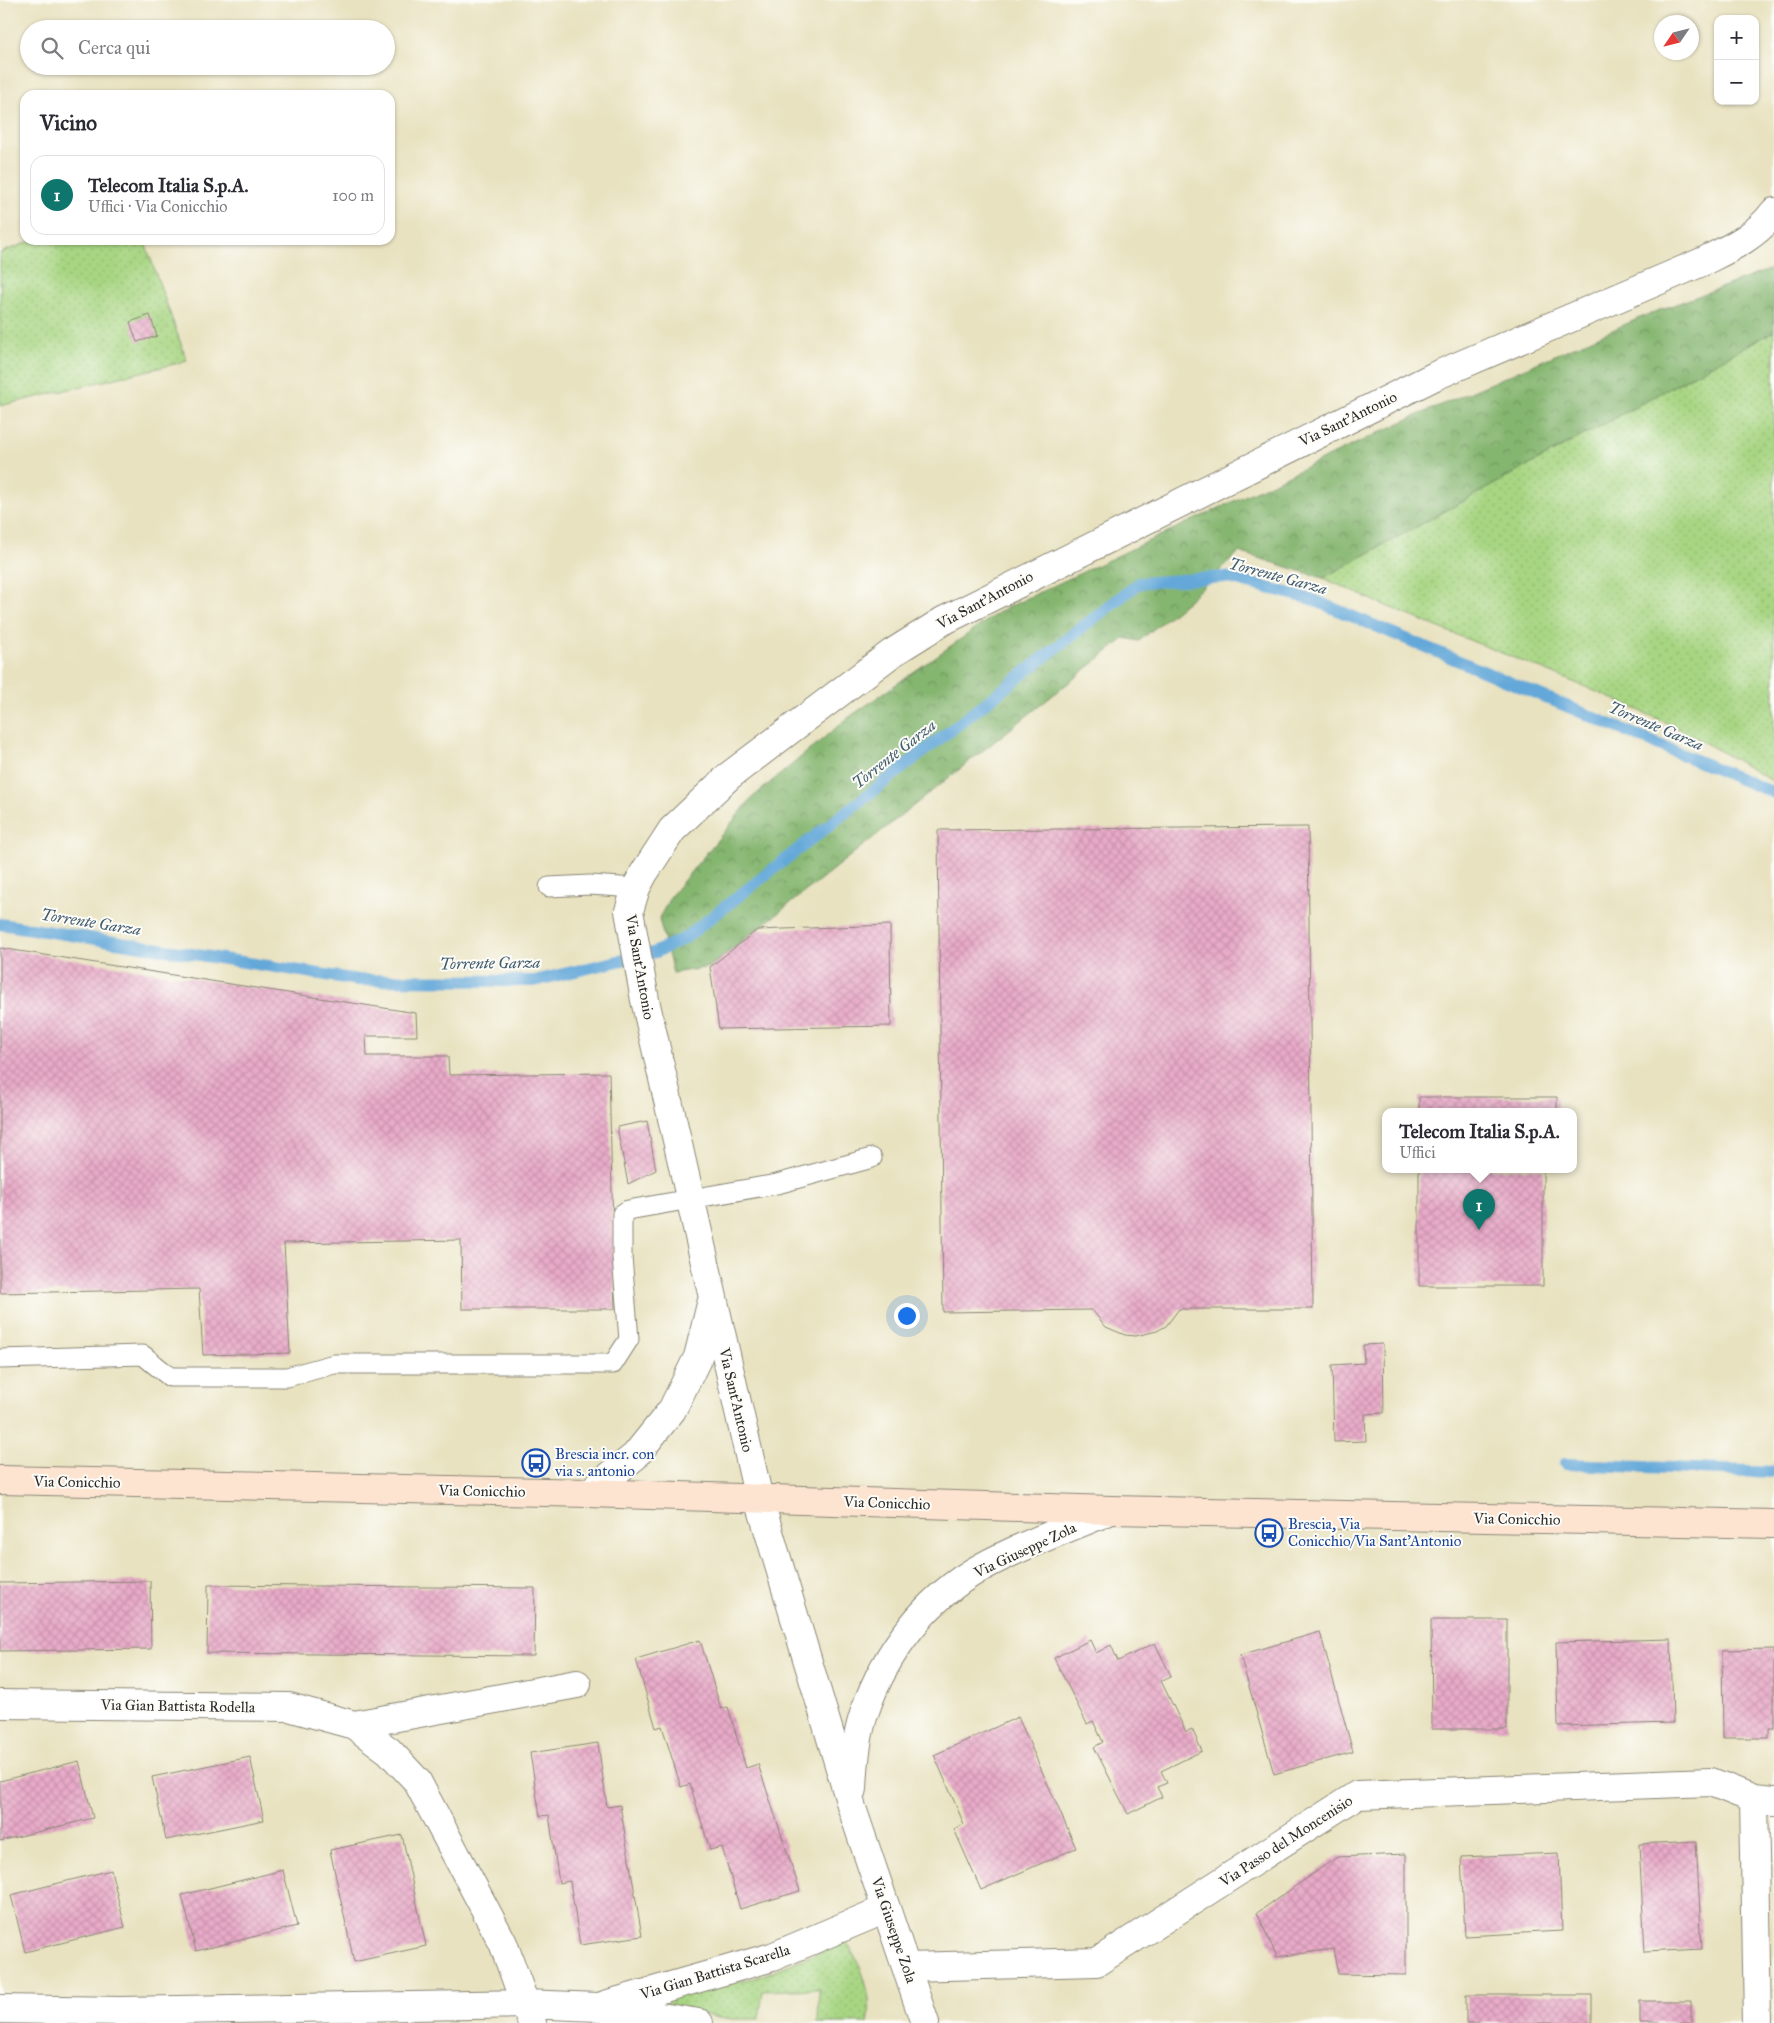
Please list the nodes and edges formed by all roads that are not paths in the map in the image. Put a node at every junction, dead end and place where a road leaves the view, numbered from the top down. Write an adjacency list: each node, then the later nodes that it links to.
1 (1773, 213): 3 (street, Via Sant'Antonio)
2 (549, 887): 3 (lane)
3 (632, 900): 5 (street, Via Sant'Antonio)
4 (872, 1158): 5 (lane)
5 (690, 1200): 6 (street, Via Sant'Antonio); 7 (lane)
6 (712, 1300): 9 (street, Via Sant'Antonio); 10 (street, Via Sant'Antonio)
7 (0, 1358)
8 (0, 1480): 9 (main road, Via Conicchio)
9 (589, 1493): 10 (main road, Via Conicchio)
10 (759, 1499): 11 (main road, Via Conicchio); 17 (street, Via Giuseppe Zola)
11 (1111, 1510): 12 (main road, Via Conicchio); 17 (street, Via Giuseppe Zola)
12 (1774, 1524)
13 (577, 1684): 15 (street, Via Gian Battista Rodella)
14 (0, 1704): 15 (street, Via Gian Battista Rodella)
15 (354, 1725): 23 (street, Via Gian Battista Rodella)
16 (1764, 1800): 19 (street, Via Passo del Moncenisio); 20 (street)
17 (852, 1808): 18 (street, Via Giuseppe Zola)
18 (886, 1909): 19 (street, Via Giuseppe Zola); 21 (street, Via Gian Battista Scarella)
19 (907, 1967): 25 (street, Via Giuseppe Zola)
20 (1766, 1986): 26 (street)
21 (598, 2007): 23 (street, Via Gian Battista Scarella); 24 (street, Via Gian Battista Scarella)
22 (0, 2008): 23 (street, Via Gian Battista Scarella)
23 (528, 2014)
24 (698, 2023)
25 (925, 2023)
26 (1758, 2023)

